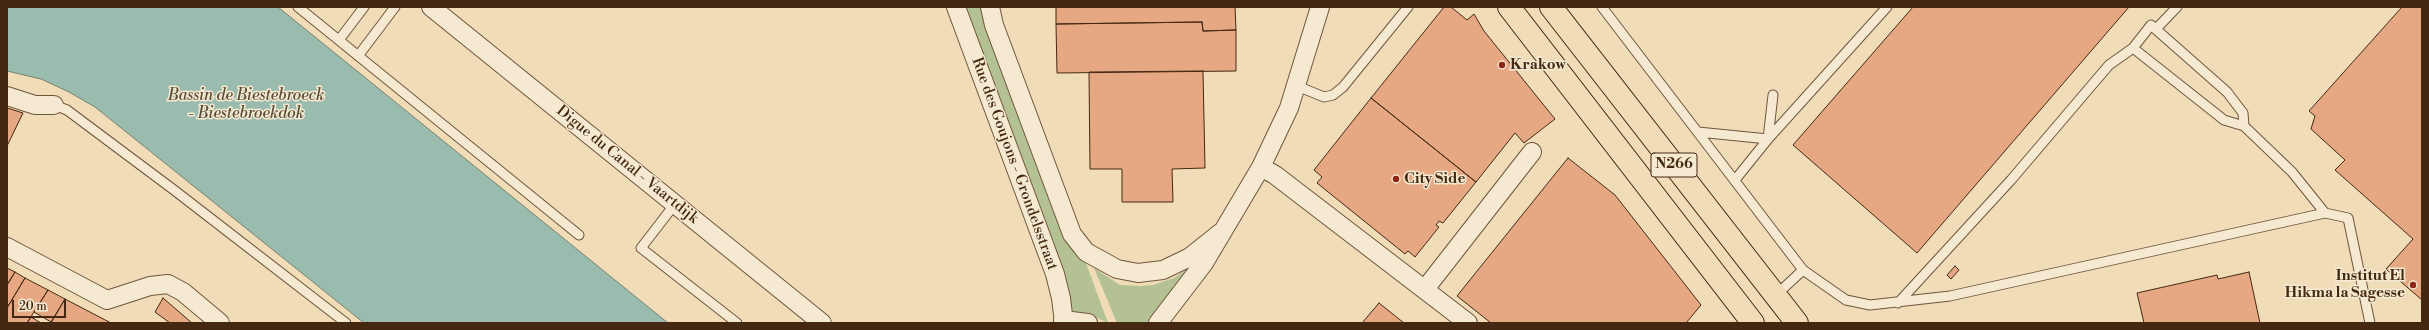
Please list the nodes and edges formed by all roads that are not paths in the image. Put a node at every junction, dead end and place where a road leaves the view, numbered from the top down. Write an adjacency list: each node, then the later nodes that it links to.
1 (298, 7): 15 (lane)
2 (364, 7): 15 (lane)
3 (395, 7): 17 (lane)
4 (431, 7): 28 (street, Digue du Canal - Vaartdijk)
5 (956, 7): 37 (street, Rue des Goujons - Grondelsstraat)
6 (990, 7): 30 (street, Rue des Goujons - Grondelsstraat)
7 (1320, 7): 18 (street)
8 (1408, 7): 18 (lane)
9 (1509, 7): 45 (main road, N266)
10 (1551, 7): 35 (main road, N266)
11 (1602, 7): 23 (lane)
12 (1887, 7): 24 (lane)
13 (2177, 7): 14 (lane)
14 (2156, 29): 16 (lane); 22 (lane)
15 (339, 40): 17 (lane)
16 (2133, 48): 22 (lane); 36 (lane)
17 (358, 56): 31 (lane)
18 (1297, 86): 26 (street)
19 (1773, 95): 24 (lane)
20 (7, 96): 21 (street)
21 (54, 105): 39 (lane)
22 (2244, 126): 29 (lane)
23 (1698, 132): 24 (lane); 27 (lane)
24 (1768, 139): 27 (lane)
25 (1532, 152): 34 (street)
26 (1261, 167): 30 (street); 34 (street)
27 (1735, 180): 33 (lane)
28 (675, 204): 40 (lane); 41 (street, Digue du Canal - Vaartdijk)
29 (2325, 213): 36 (lane); 47 (lane)
30 (1220, 233): 43 (street)
31 (579, 235)
32 (7, 247): 38 (street)
33 (1803, 270): 35 (lane); 36 (lane)
34 (1425, 289): 44 (street)
35 (1776, 295): 46 (main road, N266)
36 (1898, 303)
37 (1063, 322): 42 (street)
38 (220, 323)
39 (346, 323)
40 (737, 323)
41 (822, 323)
42 (1088, 323)
43 (1158, 323)
44 (1468, 323)
45 (1753, 323)
46 (1797, 323)
47 (2370, 323)

